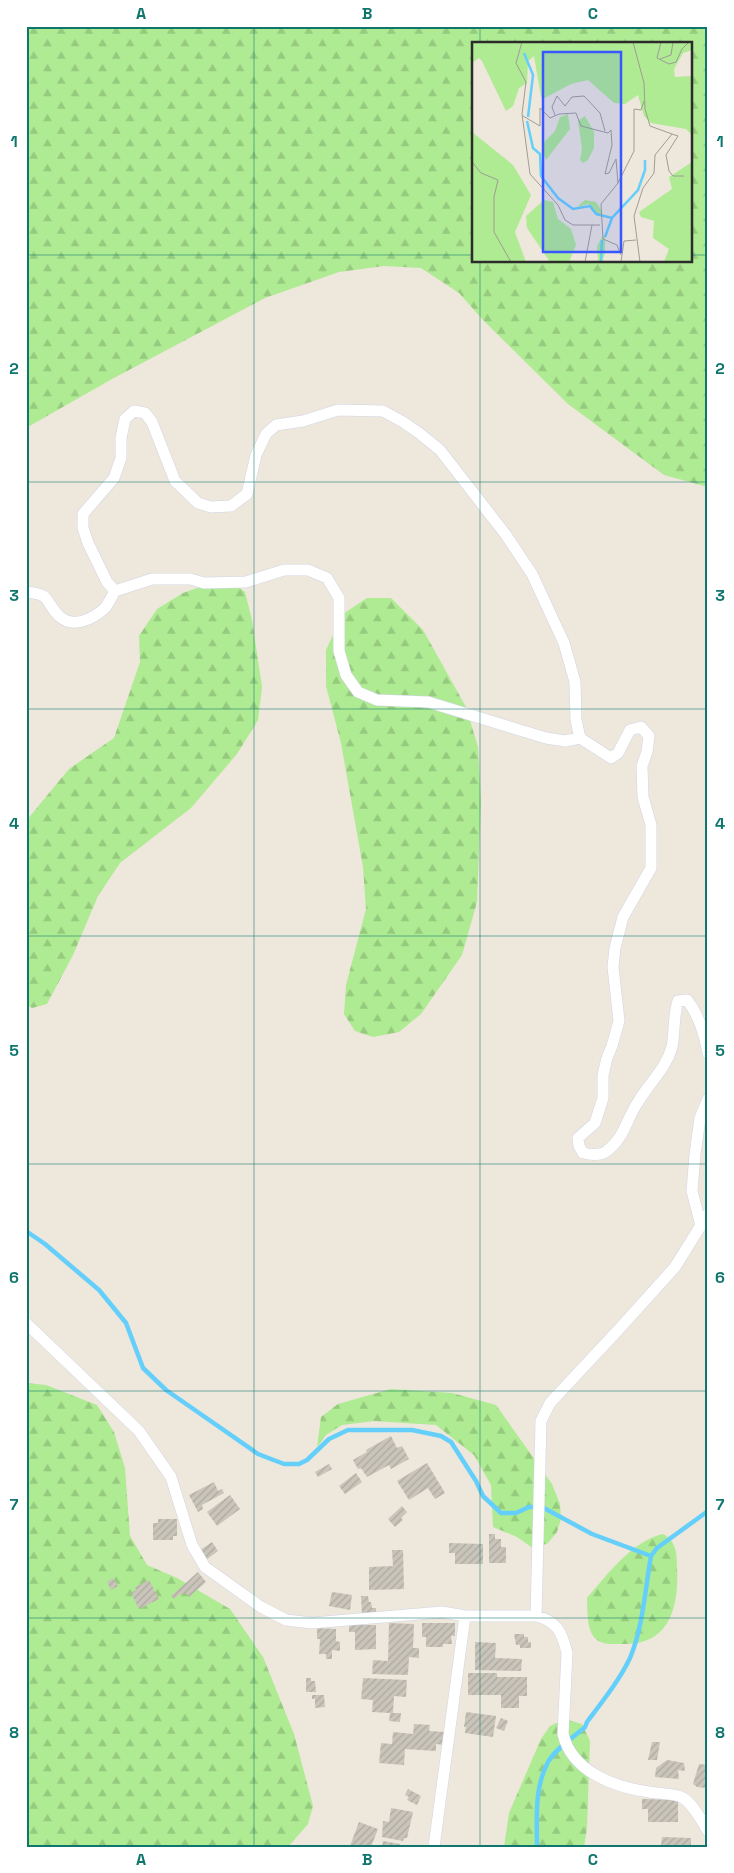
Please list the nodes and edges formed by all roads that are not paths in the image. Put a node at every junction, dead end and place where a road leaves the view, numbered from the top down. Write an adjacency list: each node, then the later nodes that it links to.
1 (115, 590): 2 (street); 3 (street); 3 (street)
2 (26, 592)
3 (580, 738): 4 (street)
4 (708, 1053)
5 (708, 1099): 7 (street)
6 (708, 1214): 7 (street)
7 (701, 1226): 10 (street)
8 (26, 1323): 9 (street)
9 (465, 1616): 10 (street); 12 (street)
10 (536, 1616): 11 (street)
11 (708, 1832)
12 (434, 1847)

